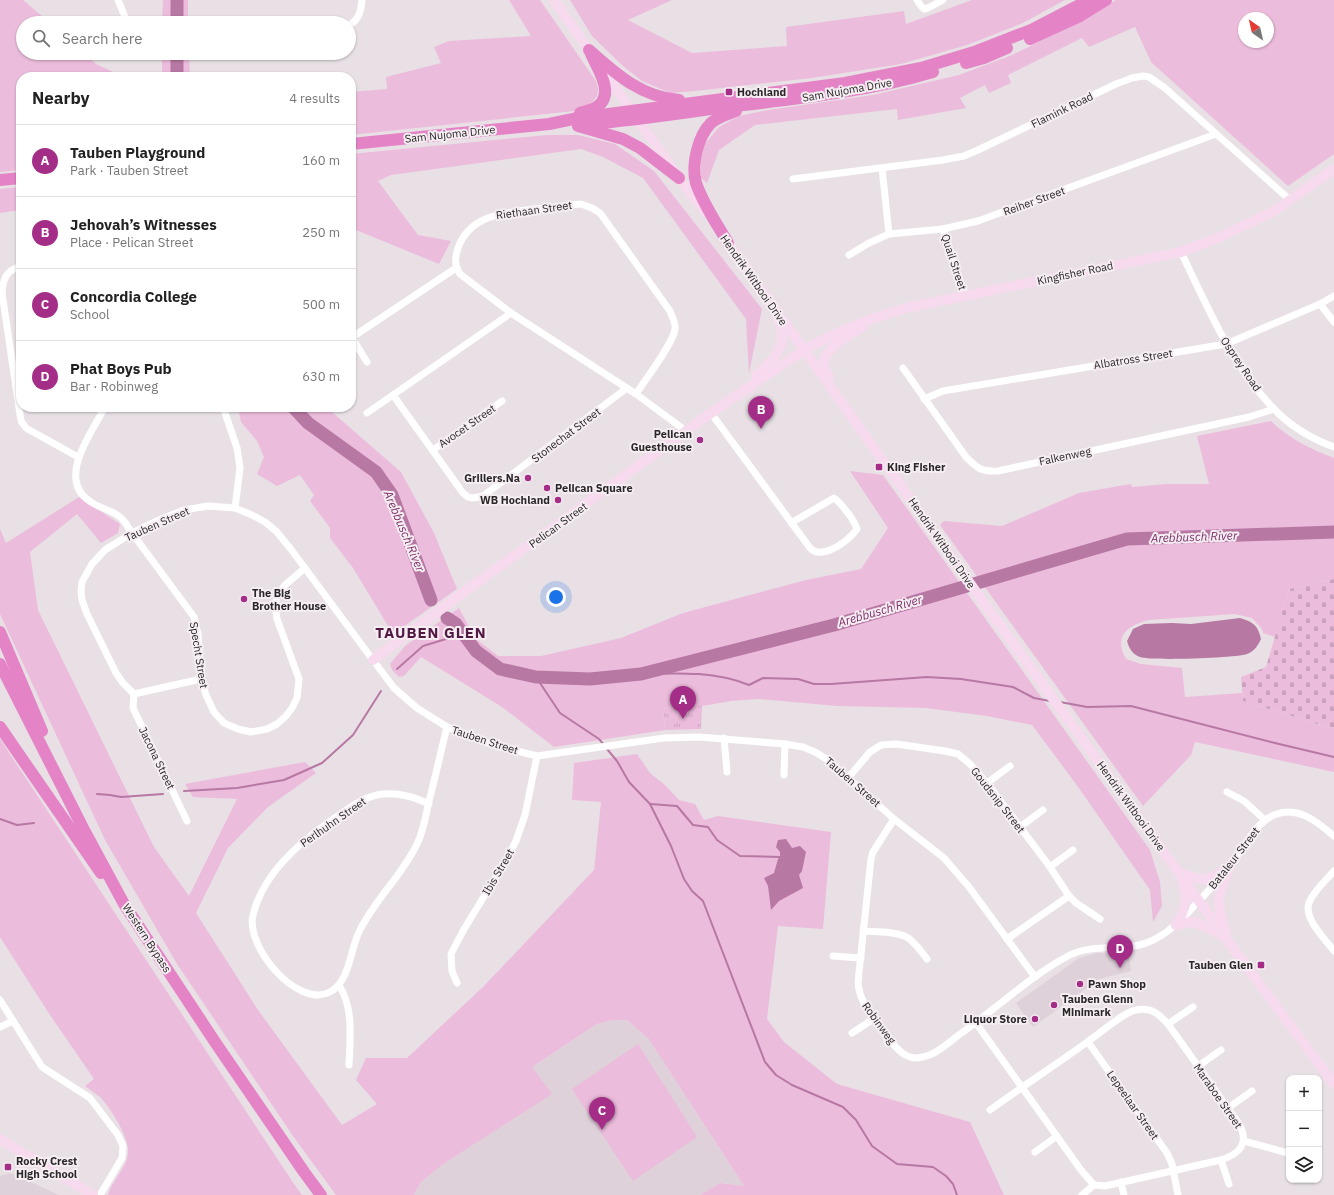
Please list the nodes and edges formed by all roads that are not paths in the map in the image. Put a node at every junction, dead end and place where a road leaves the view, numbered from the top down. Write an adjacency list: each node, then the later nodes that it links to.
1 (118, 0): 8 (street)
2 (362, 0): 9 (street)
3 (554, 0): 10 (main road, Hendrik Witbooi Drive)
4 (917, 0): 5 (street)
5 (942, 0)
6 (1089, 0): 11 (highway, Sam Nujoma Drive)
7 (1106, 0): 12 (highway, Sam Nujoma Drive)
8 (125, 16)
9 (356, 21)
10 (589, 50): 11 (highway); 13 (main road, Hendrik Witbooi Drive); 14 (highway)
11 (696, 102): 13 (highway, Sam Nujoma Drive)
12 (754, 104): 13 (highway, Sam Nujoma Drive); 27 (highway)
13 (634, 116): 14 (highway, Sam Nujoma Drive); 15 (highway, Sam Nujoma Drive); 21 (main road, Hendrik Witbooi Drive)
14 (549, 124): 15 (highway, Sam Nujoma Drive); 17 (highway, Sam Nujoma Drive)
15 (578, 126): 21 (highway)
16 (1216, 134): 18 (street, Flamink Road); 24 (street, Flamink Road); 25 (street, Reiher Street)
17 (356, 143)
18 (882, 168): 22 (street, Flamink Road); 26 (street)
19 (1334, 169): 24 (main road, Kingfisher Road)
20 (16, 178): 23 (highway)
21 (679, 178): 27 (main road, Hendrik Witbooi Drive)
22 (792, 179)
23 (0, 180)
24 (1290, 200): 28 (main road, Kingfisher Road)
25 (943, 229): 26 (street, Reiher Street); 32 (street, Quail Street)
26 (889, 234): 29 (street, Reiher Street)
27 (728, 243): 35 (main road, Hendrik Witbooi Drive)
28 (1181, 252): 32 (main road, Kingfisher Road); 40 (street, Osprey Road)
29 (849, 255)
30 (16, 268): 45 (street)
31 (456, 268): 36 (street); 39 (street); 47 (street, Riethaan Street)
32 (965, 296): 37 (main road, Kingfisher Road)
33 (1334, 296): 34 (street, Albatross Street)
34 (1320, 304): 38 (street); 40 (street, Albatross Street)
35 (773, 307): 42 (main road, Hendrik Witbooi Drive); 49 (main road)
36 (511, 313): 46 (street); 48 (street)
37 (875, 318): 42 (main road, Kingfisher Road); 52 (main road)
38 (1334, 322)
39 (356, 334)
40 (1226, 344): 50 (street, Albatross Street); 53 (street, Osprey Road)
41 (356, 345): 43 (street)
42 (804, 350): 49 (main road, Pelican Street); 52 (main road, Hendrik Witbooi Drive)
43 (367, 362)
44 (903, 368): 50 (street, Falkenweg)
45 (16, 387)
46 (627, 388): 47 (street); 61 (street, Stonechat Street)
47 (636, 394): 59 (street)
48 (393, 395): 57 (street); 61 (street, Stonechat Street)
49 (738, 395): 58 (main road, Pelican Street)
50 (924, 399): 53 (street, Falkenweg)
51 (502, 401): 61 (street, Avocet Street)
52 (846, 408): 95 (main road, Hendrik Witbooi Drive)
53 (1274, 409): 60 (street, Osprey Road)
54 (20, 412): 62 (street)
55 (102, 412): 62 (street, Specht Street)
56 (225, 412): 63 (street)
57 (367, 413)
58 (711, 413): 59 (main road, Pelican Street); 64 (street)
59 (686, 431): 68 (main road, Pelican Street)
60 (1334, 447)
61 (433, 450)
62 (78, 457): 65 (street, Specht Street)
63 (235, 508): 65 (street, Tauben Street); 66 (street, Tauben Street)
64 (791, 523): 64 (street)
65 (132, 533): 70 (street, Specht Street); 71 (street, Tauben Street)
66 (306, 568): 68 (street, Tauben Street); 70 (street, Specht Street)
67 (0, 632): 89 (highway)
68 (372, 660): 73 (street, Tauben Street)
69 (0, 664): 89 (highway, Western Bypass)
70 (201, 679): 71 (street)
71 (134, 694): 87 (street, Jacona Street)
72 (0, 727): 98 (highway)
73 (447, 727): 76 (street, Tauben Street); 83 (street)
74 (724, 738): 75 (street, Tauben Street); 76 (street, Tauben Street); 78 (street)
75 (785, 744): 79 (street); 80 (street, Tauben Street)
76 (537, 756): 109 (street, Ibis Street)
77 (1010, 766): 81 (street)
78 (727, 772)
79 (784, 775)
80 (848, 778): 81 (street, Goudsnip Street); 85 (street, Tauben Street)
81 (987, 782): 88 (street, Goudsnip Street)
82 (1227, 792): 86 (street)
83 (429, 804): 110 (street); 110 (street, Perlhuhn Street)
84 (1043, 810): 88 (street)
85 (894, 818): 101 (street, Robinweg); 102 (street, Tauben Street)
86 (1265, 820): 90 (street, Bataleur Street); 92 (street, Bataleur Street)
87 (187, 821)
88 (1020, 827): 93 (street, Goudsnip Street)
89 (83, 828): 98 (highway, Western Bypass)
90 (1334, 836)
91 (1073, 850): 93 (street)
92 (1230, 866): 95 (main road); 97 (street, Bataleur Street); 103 (main road)
93 (1050, 867): 96 (street, Goudsnip Street)
94 (1334, 871): 104 (street)
95 (1180, 872): 97 (main road, Hendrik Witbooi Drive); 100 (main road)
96 (1069, 896): 99 (street, Goudsnip Street); 102 (street)
97 (1199, 900): 100 (street, Robinweg); 103 (main road, Hendrik Witbooi Drive)
98 (124, 904): 140 (highway, Western Bypass)
99 (1100, 918)
100 (1176, 925): 103 (main road); 108 (street, Robinweg)
101 (863, 931): 106 (street, Robinweg); 107 (street)
102 (1007, 939): 108 (street, Tauben Street)
103 (1230, 944): 123 (main road, Hendrik Witbooi Drive)
104 (1334, 951)
105 (833, 956): 106 (street)
106 (861, 958): 113 (street, Robinweg)
107 (927, 959)
108 (1035, 977): 115 (street, Robinweg)
109 (457, 983)
110 (339, 985): 121 (street)
111 (0, 1000): 114 (street)
112 (1193, 1006): 116 (street)
113 (874, 1018): 115 (street, Robinweg); 118 (street)
114 (13, 1022): 117 (street); 139 (street)
115 (976, 1023): 124 (street)
116 (1168, 1024): 119 (street, Maraboe Street); 122 (street, Maraboe Street)
117 (0, 1027)
118 (852, 1033)
119 (1088, 1042): 124 (street, Maraboe Street); 134 (street, Lepeelaar Street)
120 (1221, 1050): 122 (street)
121 (349, 1065)
122 (1197, 1067): 126 (street, Maraboe Street)
123 (1334, 1084)
124 (1022, 1088): 127 (street, Maraboe Street); 128 (street)
125 (1252, 1091): 126 (street)
126 (1228, 1108): 130 (street, Maraboe Street)
127 (990, 1110)
128 (1057, 1136): 131 (street); 137 (street)
129 (0, 1139): 138 (main road)
130 (1244, 1141): 132 (street); 133 (street, Maraboe Street)
131 (1035, 1152)
132 (1286, 1152)
133 (1221, 1160): 134 (street, Maraboe Street); 136 (street)
134 (1173, 1170): 135 (street, Maraboe Street); 143 (street, Lepeelaar Street)
135 (1122, 1182): 137 (street, Maraboe Street); 142 (street)
136 (1229, 1184)
137 (1094, 1185): 141 (street)
138 (92, 1195)
139 (100, 1195)
140 (321, 1195)
141 (1082, 1195)
142 (1124, 1195)
143 (1178, 1195)

